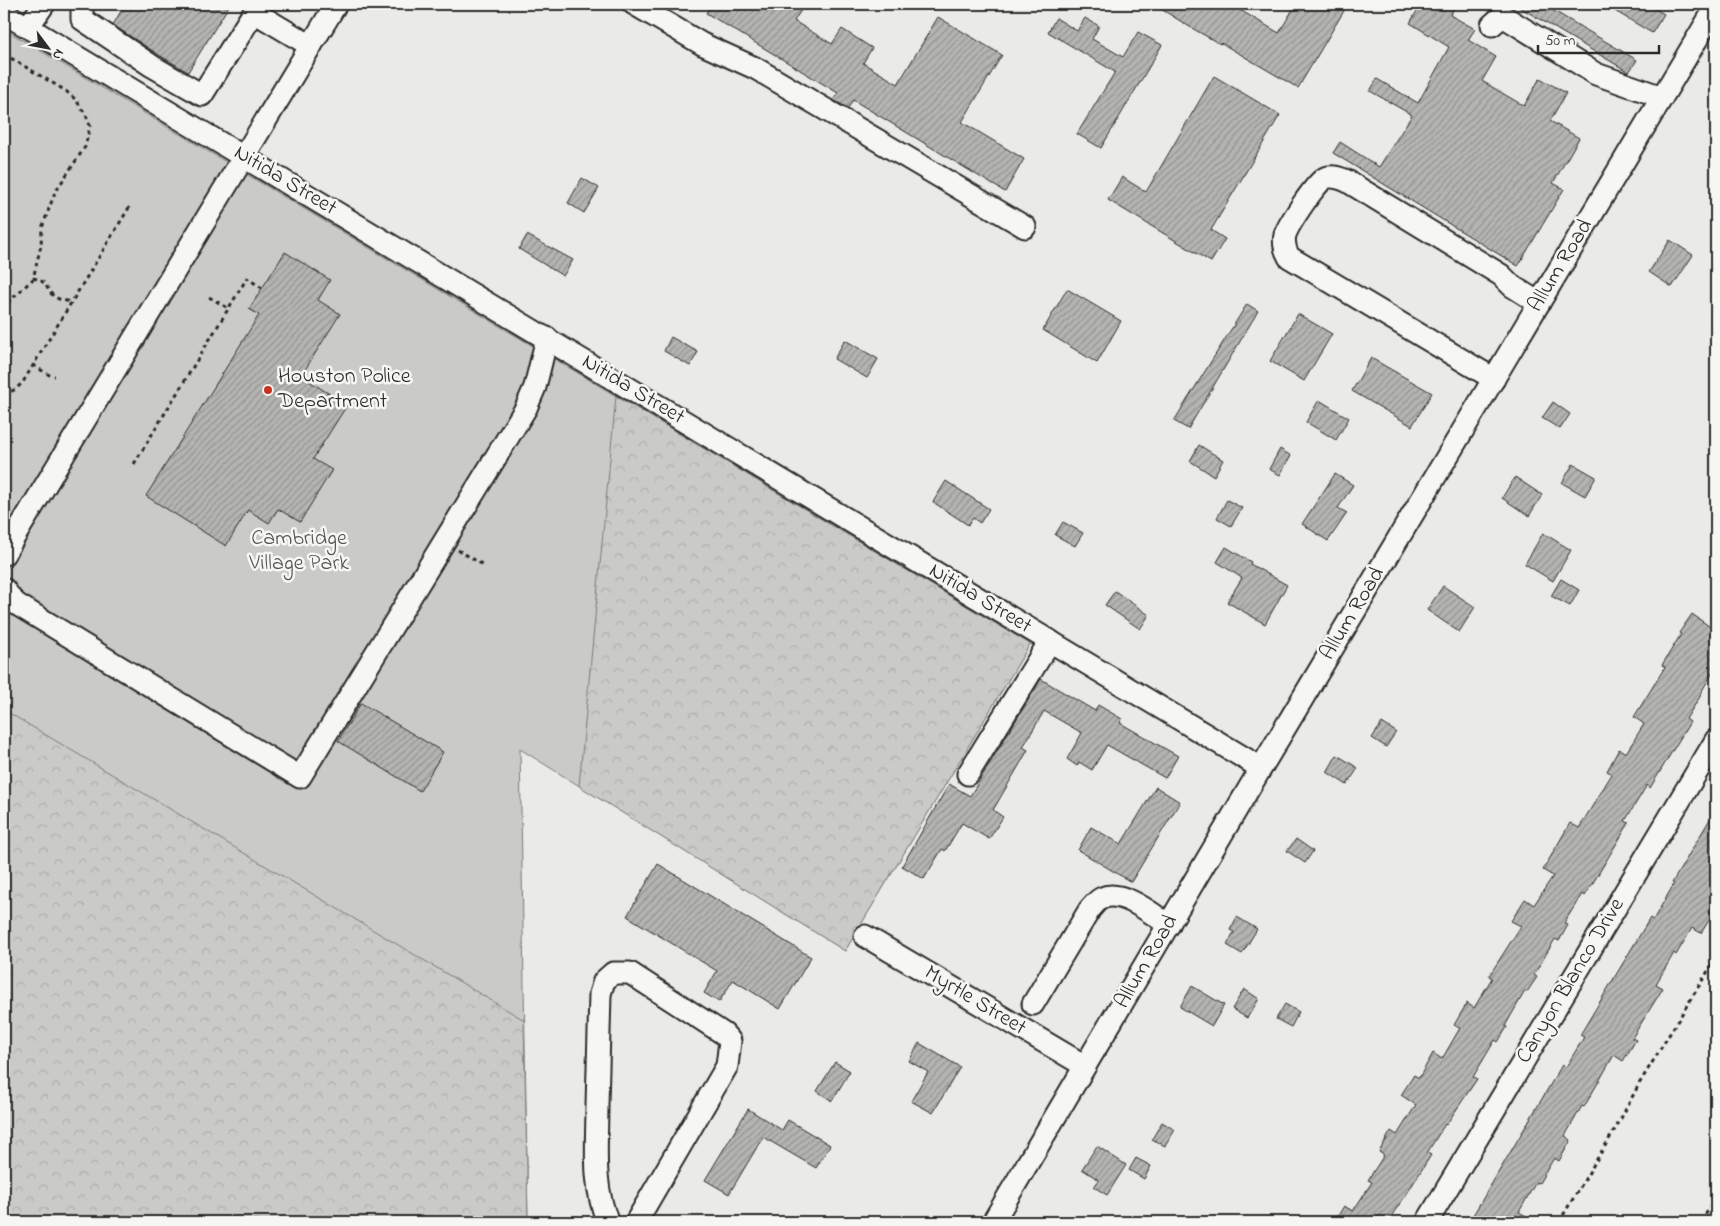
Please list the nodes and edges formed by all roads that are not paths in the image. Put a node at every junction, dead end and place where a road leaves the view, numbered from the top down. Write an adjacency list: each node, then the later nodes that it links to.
1 (44, 4): 8 (street)
2 (82, 4): 10 (street)
3 (336, 4): 10 (street)
4 (634, 4): 13 (street)
5 (1716, 7): 9 (street, Allum Road)
6 (4, 13): 8 (street, Nitida Street)
7 (1492, 25): 11 (street)
8 (28, 27): 12 (street, Nitida Street)
9 (1710, 33): 11 (street, Allum Road)
10 (311, 46): 12 (street)
11 (1662, 97): 14 (street, Allum Road)
12 (244, 156): 15 (street, Nitida Street); 17 (street)
13 (1025, 227)
14 (1539, 303): 16 (street, Allum Road); 16 (street)
15 (547, 338): 18 (street); 19 (street, Nitida Street)
16 (1494, 379): 21 (street, Allum Road)
17 (4, 554)
18 (4, 589)
19 (1050, 641): 21 (street, Nitida Street); 22 (street)
20 (1716, 740): 30 (street, Canyon Blanco Drive)
21 (1261, 768): 23 (street, Allum Road)
22 (968, 774)
23 (1169, 925): 25 (street); 26 (street, Allum Road)
24 (865, 936): 26 (street, Myrtle Street)
25 (1033, 1004)
26 (1086, 1066): 29 (street, Allum Road)
27 (608, 1222): 28 (street)
28 (636, 1222)
29 (993, 1222)
30 (1427, 1222)

